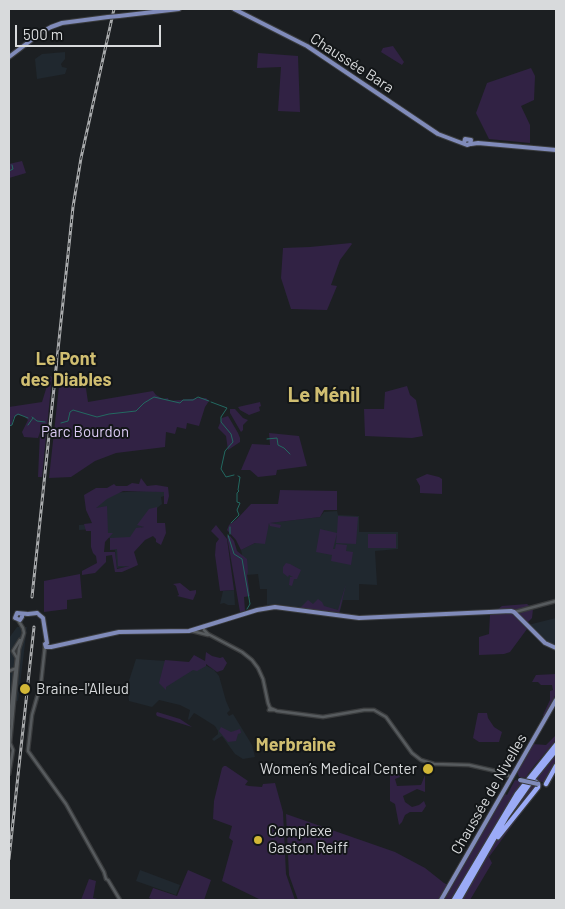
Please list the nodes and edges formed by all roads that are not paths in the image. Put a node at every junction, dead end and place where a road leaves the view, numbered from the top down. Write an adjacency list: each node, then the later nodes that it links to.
1 (179, 9): 3 (main road, bridge)
2 (234, 9): 4 (main road, Chaussée Bara)
3 (9, 57)
4 (556, 150)
5 (556, 601): 6 (street)
6 (514, 612): 9 (main road); 12 (main road)
7 (9, 617): 8 (main road)
8 (19, 618): 11 (main road, bridge); 13 (street)
9 (201, 629): 10 (street); 10 (street); 11 (main road)
10 (214, 638): 26 (street)
11 (47, 645): 31 (street)
12 (556, 648)
13 (16, 651): 14 (street); 15 (street)
14 (9, 653)
15 (17, 668): 16 (street); 18 (street); 20 (street)
16 (9, 671)
17 (556, 700): 24 (main road, Chaussée de Nivelles)
18 (9, 725)
19 (556, 745): 33 (highway)
20 (10, 746): 22 (street)
21 (556, 750): 30 (highway)
22 (10, 752): 25 (street)
23 (556, 766): 29 (highway)
24 (515, 771): 26 (main road, Chaussée de Nivelles); 27 (main road)
25 (9, 774)
26 (512, 777): 27 (main road); 32 (main road, Chaussée de Nivelles)
27 (521, 780): 28 (main road, bridge)
28 (537, 782): 29 (main road); 30 (highway)
29 (546, 784)
30 (491, 843): 34 (highway)
31 (120, 900)
32 (441, 900)
33 (454, 900)
34 (458, 900)

